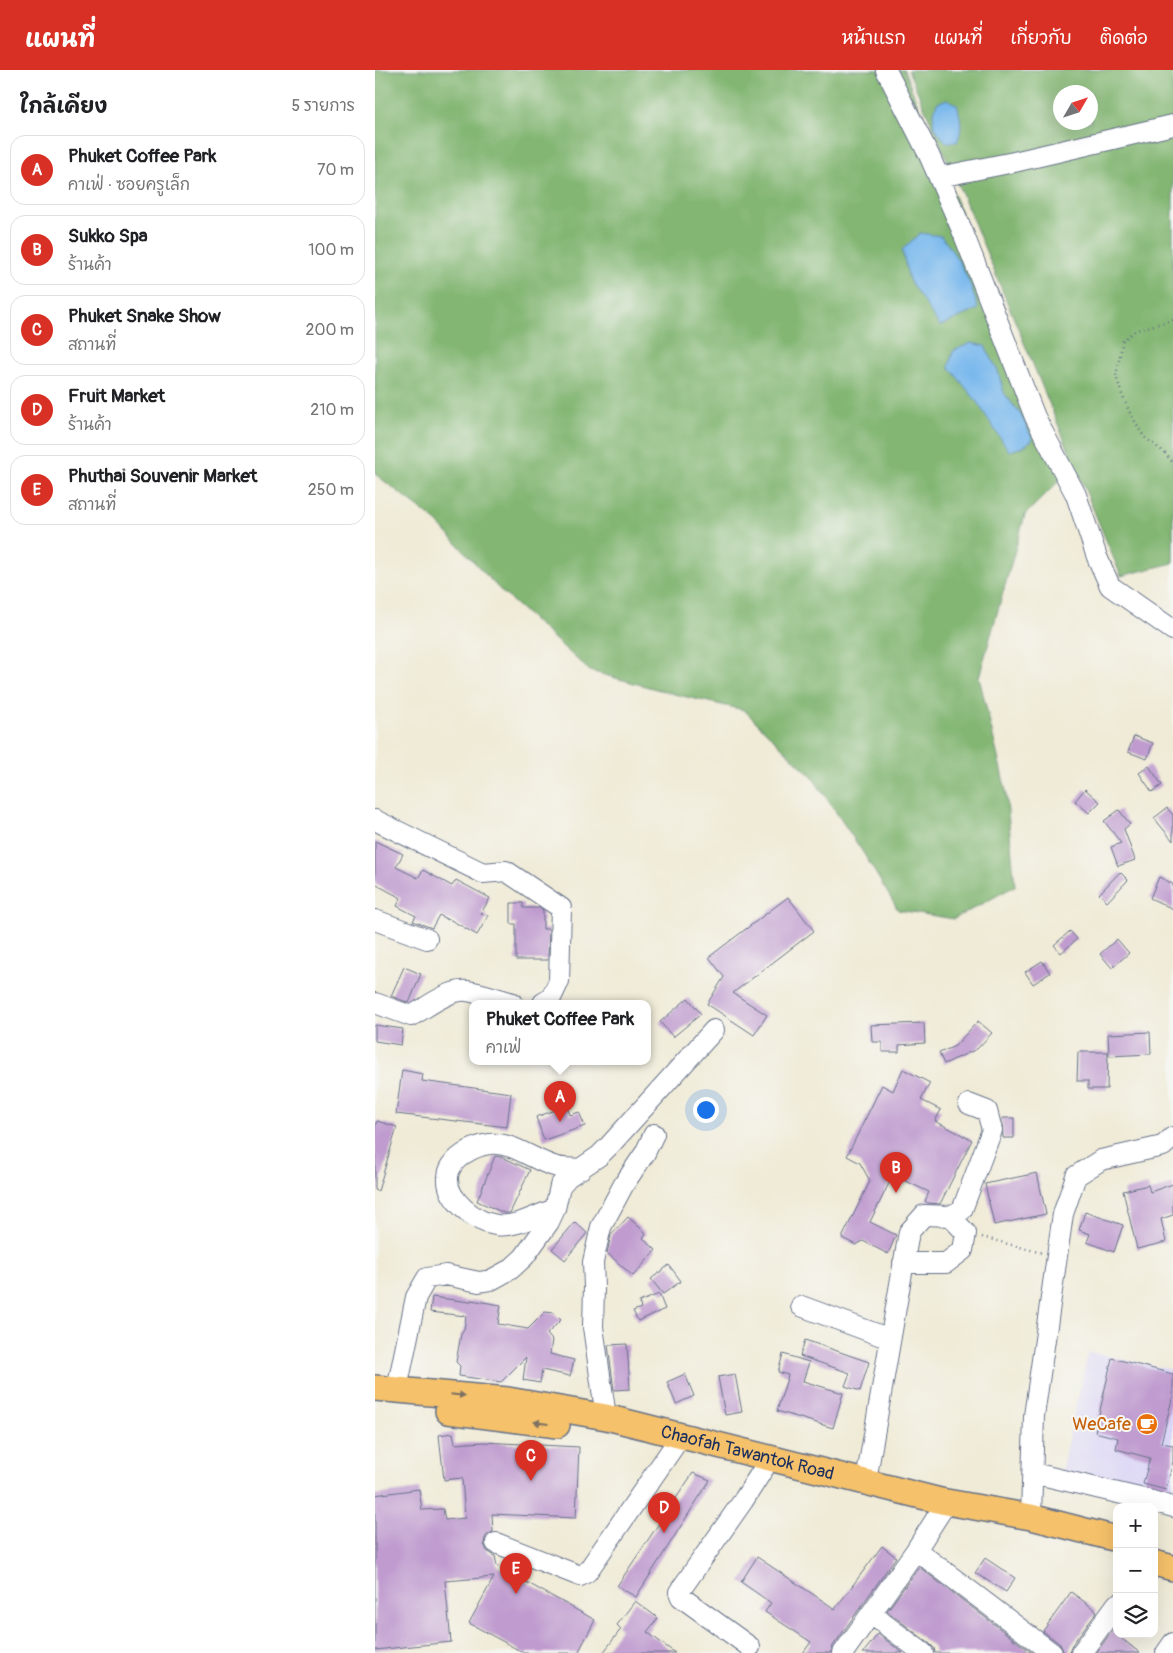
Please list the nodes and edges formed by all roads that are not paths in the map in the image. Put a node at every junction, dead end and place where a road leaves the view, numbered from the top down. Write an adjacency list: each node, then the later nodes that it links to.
1 (886, 70): 3 (street)
2 (1173, 125): 3 (street)
3 (939, 177): 4 (street)
4 (1173, 630)
5 (375, 820): 9 (street)
6 (375, 920): 7 (street)
7 (427, 939)
8 (501, 1000): 10 (street)
9 (548, 1000)
10 (375, 1003)
11 (714, 1030): 15 (street)
12 (969, 1104): 17 (street)
13 (654, 1134): 23 (street)
14 (1173, 1137): 26 (street)
15 (581, 1169): 16 (street); 16 (street)
16 (555, 1209): 21 (street)
17 (950, 1216): 18 (street); 18 (street)
18 (903, 1263): 20 (street)
19 (801, 1306): 20 (street)
20 (890, 1339): 27 (street)
21 (386, 1388): 23 (main road, Chaofah Tawantok Road, one-way to 23)
22 (375, 1405): 24 (main road, Chaofah Tawantok Road, one-way to 22)
23 (606, 1417): 24 (main road, Chaofah Tawantok Road)
24 (677, 1441): 25 (main road, Chaofah Tawantok Road); 34 (street)
25 (766, 1462): 27 (main road, Chaofah Tawantok Road); 31 (main road, Chaofah Tawantok Road); 44 (street)
26 (1033, 1473): 28 (street); 32 (street)
27 (865, 1481): 32 (main road, Chaofah Tawantok Road)
28 (1147, 1503)
29 (1158, 1505): 30 (street)
30 (1173, 1507)
31 (941, 1511): 36 (street); 38 (main road, Chaofah Tawantok Road)
32 (1031, 1518): 33 (main road, Chaofah Tawantok Road)
33 (1113, 1538)
34 (497, 1543)
35 (1158, 1549): 37 (main road)
36 (916, 1550): 42 (street); 47 (street)
37 (1173, 1552)
38 (1113, 1553)
39 (1158, 1564): 40 (main road)
40 (1173, 1568)
41 (1113, 1609): 48 (street)
42 (871, 1614): 45 (street); 46 (street)
43 (1173, 1643): 49 (street)
44 (750, 1647)
45 (843, 1653)
46 (923, 1653)
47 (1052, 1653)
48 (1081, 1653)
49 (1166, 1653)

